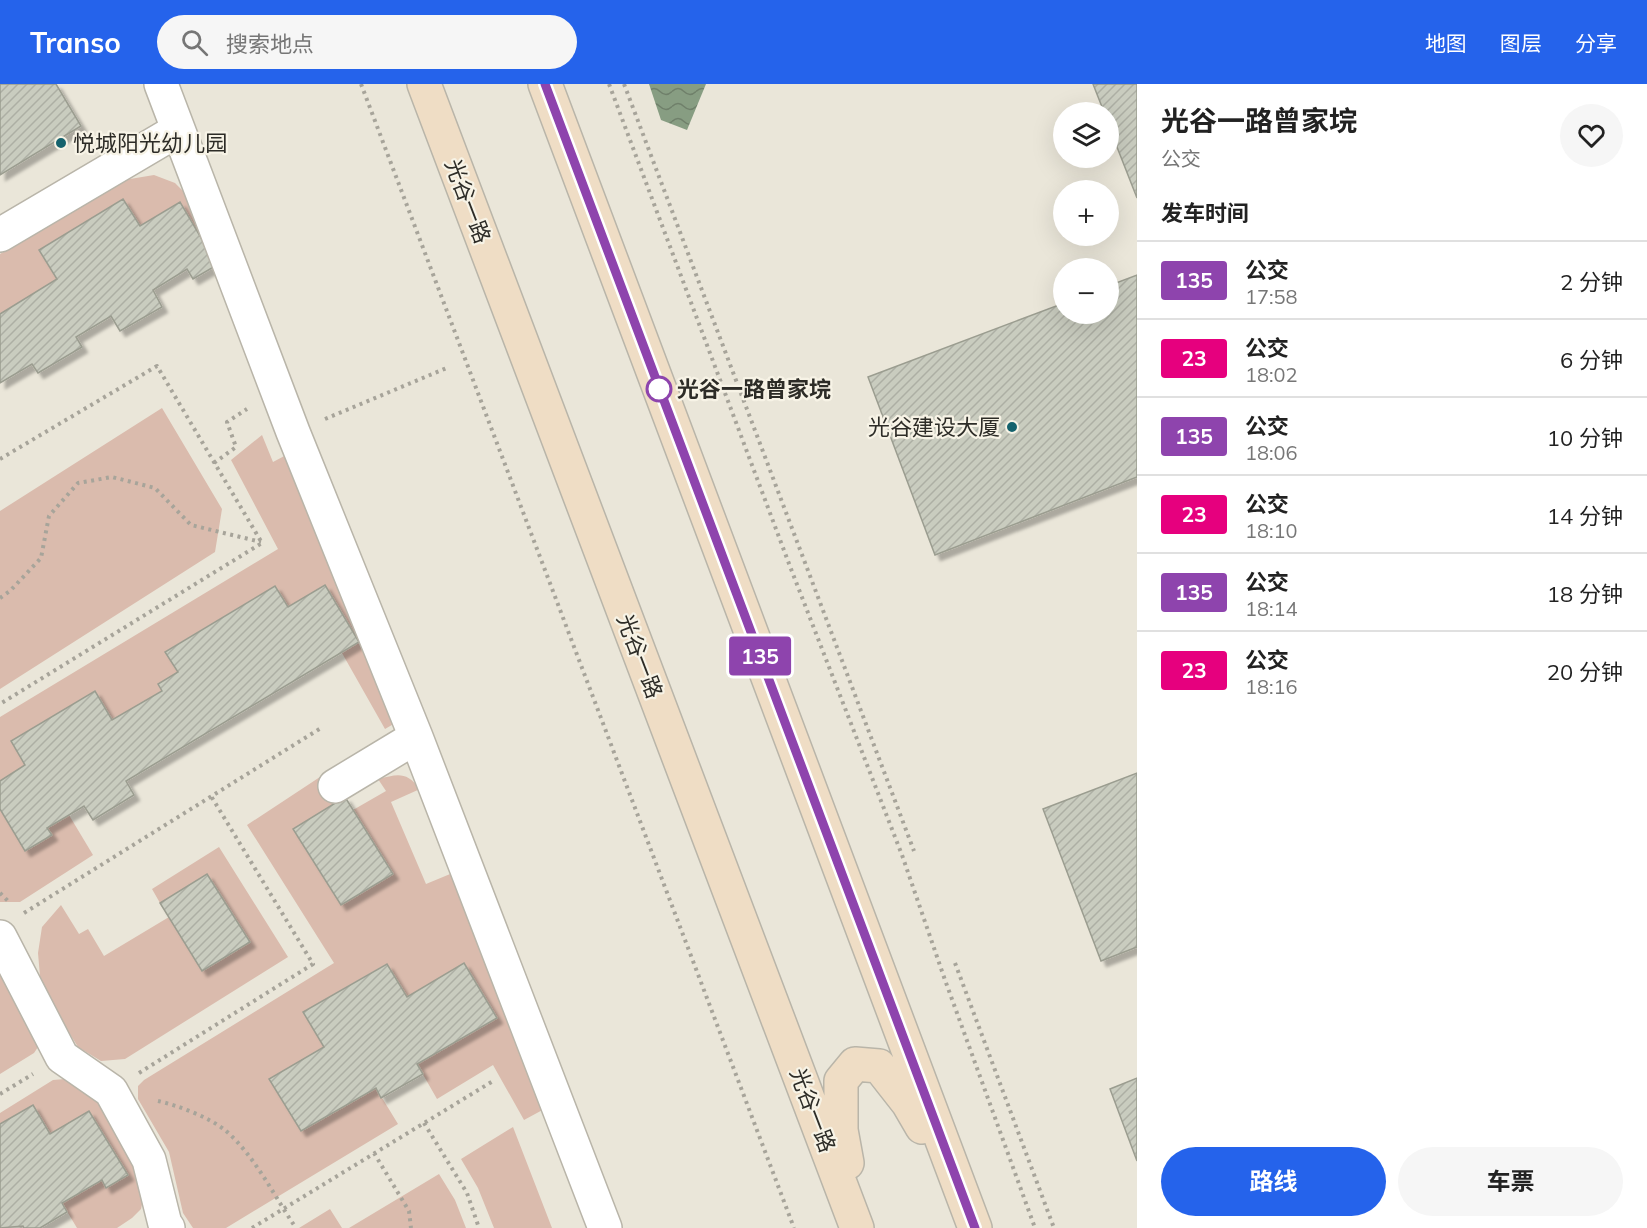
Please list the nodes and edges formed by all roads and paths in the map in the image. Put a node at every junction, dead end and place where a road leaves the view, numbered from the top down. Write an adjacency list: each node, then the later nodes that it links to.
1 (161, 84): 7 (street)
2 (361, 84): 37 (path)
3 (424, 84): 38 (main road, 光谷一路)
4 (545, 84): 29 (main road)
5 (609, 84): 40 (path)
6 (624, 84): 21 (path)
7 (178, 130): 8 (street); 10 (street)
8 (0, 234)
9 (449, 367): 11 (path)
10 (277, 390): 11 (street); 13 (path)
11 (293, 432): 18 (street)
12 (0, 459): 13 (path)
13 (214, 462): 14 (path)
14 (262, 543): 15 (path); 16 (path)
15 (0, 598)
16 (0, 705)
17 (321, 728): 20 (path)
18 (416, 737): 19 (street); 36 (street)
19 (334, 786)
20 (211, 796): 22 (path); 26 (path)
21 (914, 851)
22 (22, 914)
23 (0, 937): 26 (street)
24 (955, 963): 41 (path)
25 (493, 1081): 27 (path)
26 (111, 1091): 30 (path); 31 (street)
27 (424, 1123): 28 (path); 35 (path)
28 (374, 1153): 30 (path); 34 (path)
29 (962, 1193): 38 (main road); 39 (main road)
30 (283, 1209): 32 (path); 33 (path)
31 (168, 1228)
32 (252, 1228)
33 (296, 1228)
34 (411, 1228)
35 (479, 1228)
36 (605, 1228)
37 (795, 1228)
38 (858, 1228)
39 (975, 1228)
40 (1035, 1228)
41 (1054, 1228)

